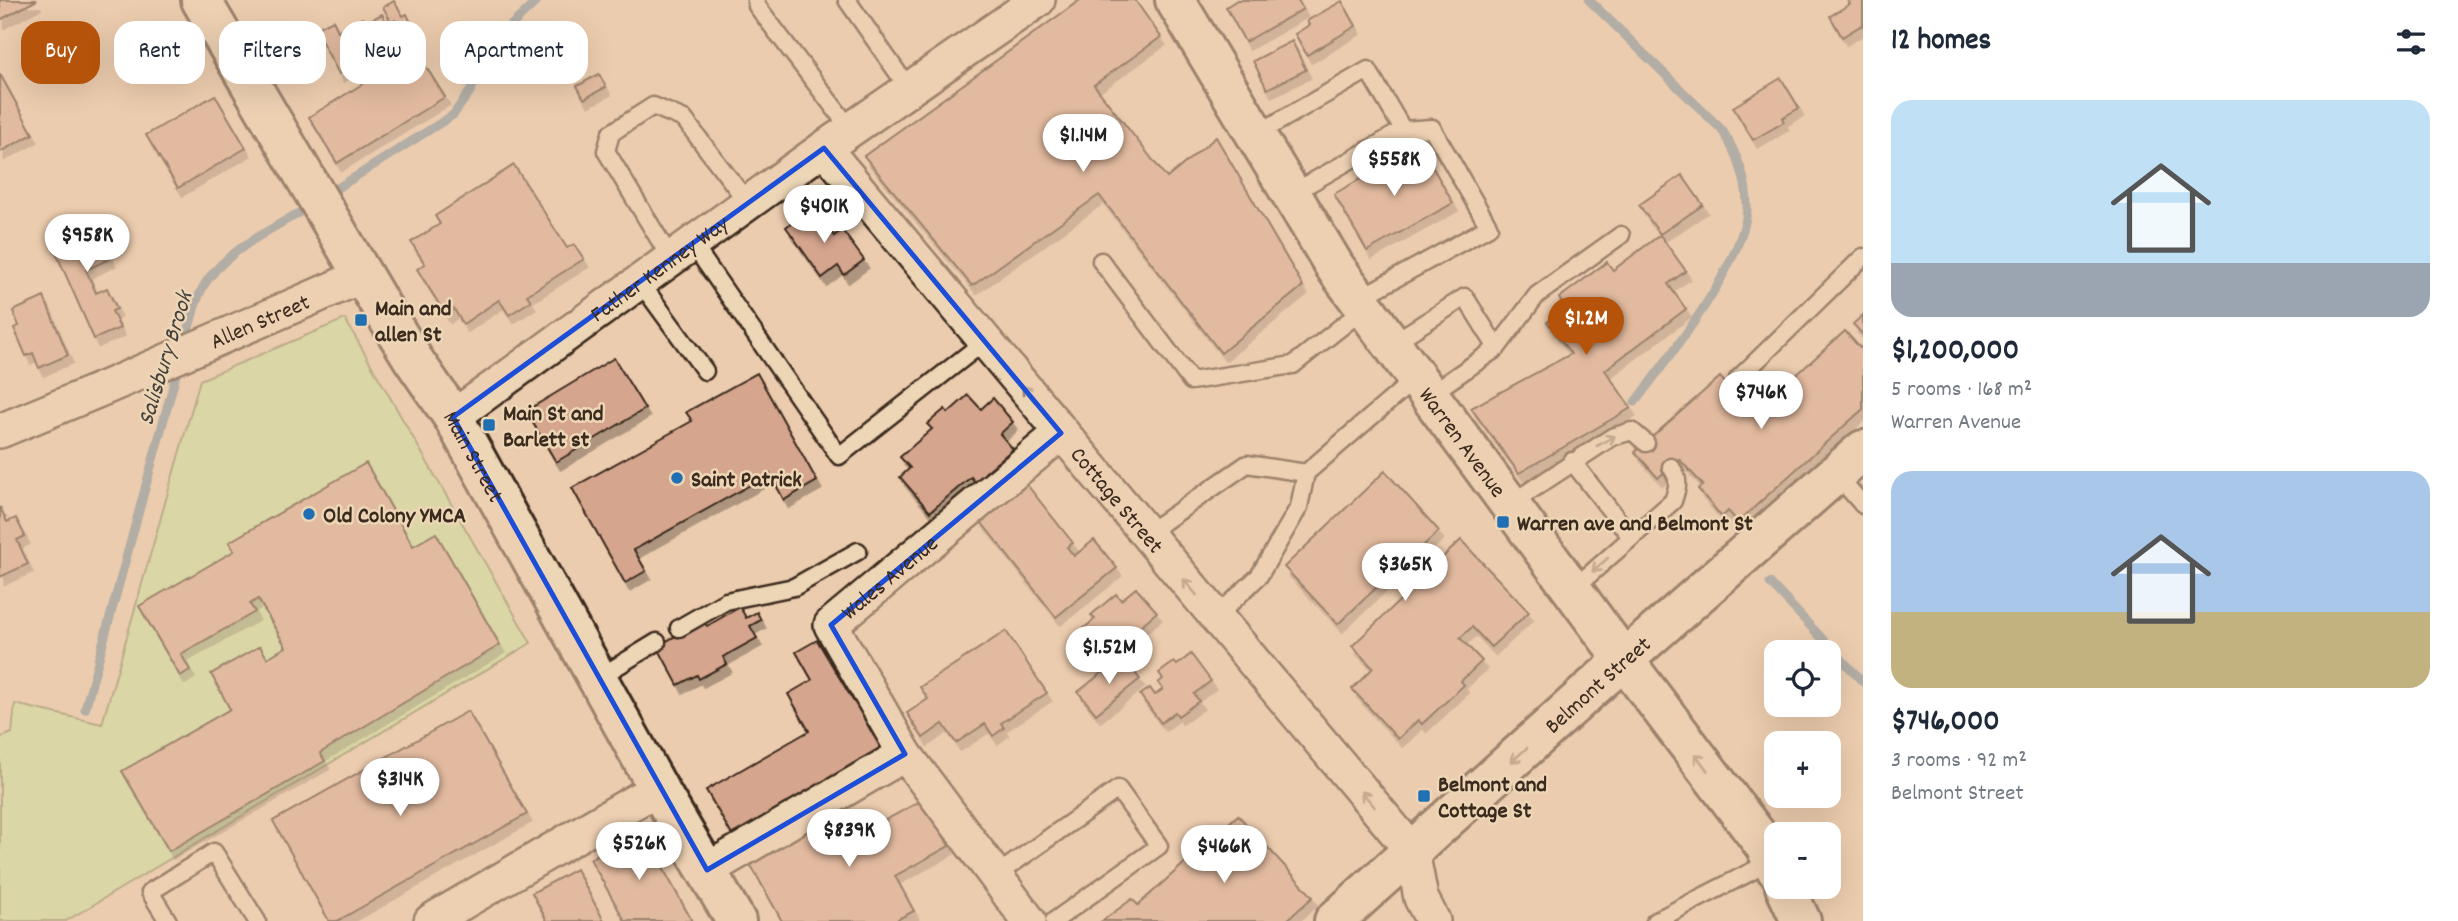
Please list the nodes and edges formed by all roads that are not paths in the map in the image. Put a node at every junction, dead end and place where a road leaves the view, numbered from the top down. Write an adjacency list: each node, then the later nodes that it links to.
1 (201, 0): 16 (main road, Main Street)
2 (755, 0): 9 (lane)
3 (847, 0): 6 (lane)
4 (1038, 0): 6 (street, Father Kenney Way)
5 (1175, 0): 8 (main road, Warren Avenue)
6 (909, 89): 9 (street, Father Kenney Way)
7 (1403, 130): 8 (lane); 10 (lane); 18 (lane)
8 (1255, 135): 10 (main road, Warren Avenue)
9 (838, 139): 11 (street, Father Kenney Way); 19 (street, Cottage Street)
10 (1291, 194): 18 (main road, Warren Avenue)
11 (748, 203): 13 (street, Father Kenney Way); 13 (lane)
12 (1620, 235): 21 (lane)
13 (681, 251): 17 (street, Father Kenney Way); 19 (lane)
14 (1863, 257): 23 (lane)
15 (1101, 261): 18 (lane)
16 (362, 276): 25 (main road, Main Street); 26 (street, Allen Street)
17 (640, 282): 22 (lane); 25 (street, Father Kenney Way)
18 (1361, 304): 20 (main road, Warren Avenue)
19 (985, 341): 27 (street, Cottage Street, one-way to 19)
20 (1391, 344): 21 (lane); 24 (main road, Warren Avenue)
21 (1497, 348): 24 (lane)
22 (705, 372)
23 (1738, 379)
24 (1423, 387): 32 (lane); 33 (main road, Warren Avenue)
25 (453, 417): 43 (main road, Main Street)
26 (0, 431)
27 (1061, 433): 35 (street, Cottage Street); 44 (street, Wales Avenue)
28 (1646, 443): 29 (lane, one-way to 28)
29 (1572, 461): 33 (lane); 36 (lane)
30 (1849, 462): 34 (lane); 42 (main road, Belmont Street)
31 (1671, 467): 36 (lane)
32 (1306, 473): 35 (lane); 39 (lane)
33 (1510, 504): 38 (main road, Warren Avenue)
34 (1863, 505)
35 (1146, 534): 39 (street, Cottage Street, one-way to 35)
36 (1631, 537): 38 (lane, one-way to 38)
37 (858, 551): 40 (lane)
38 (1573, 589): 42 (main road, Warren Avenue)
39 (1216, 617): 47 (street, Cottage Street, one-way to 39)
40 (679, 628)
41 (657, 642): 43 (lane)
42 (1624, 660): 46 (main road, Warren Avenue, one-way to 42); 47 (main road, Belmont Street, one-way to 47)
43 (598, 678): 45 (main road, Main Street)
44 (905, 754): 48 (street); 49 (street, Wales Avenue)
45 (658, 788): 48 (main road, Main Street); 54 (street)
46 (1764, 845)
47 (1412, 851): 58 (main road, Belmont Street); 59 (street)
48 (706, 870): 55 (main road, Main Street)
49 (995, 876): 56 (street, Wales Avenue); 57 (lane)
50 (1764, 878): 60 (lane)
51 (1790, 899): 61 (main road, Warren Avenue)
52 (168, 921): 53 (lane)
53 (257, 921)
54 (431, 921)
55 (736, 921)
56 (1028, 921)
57 (1054, 921)
58 (1334, 921)
59 (1433, 921)
60 (1654, 921)
61 (1801, 921)

